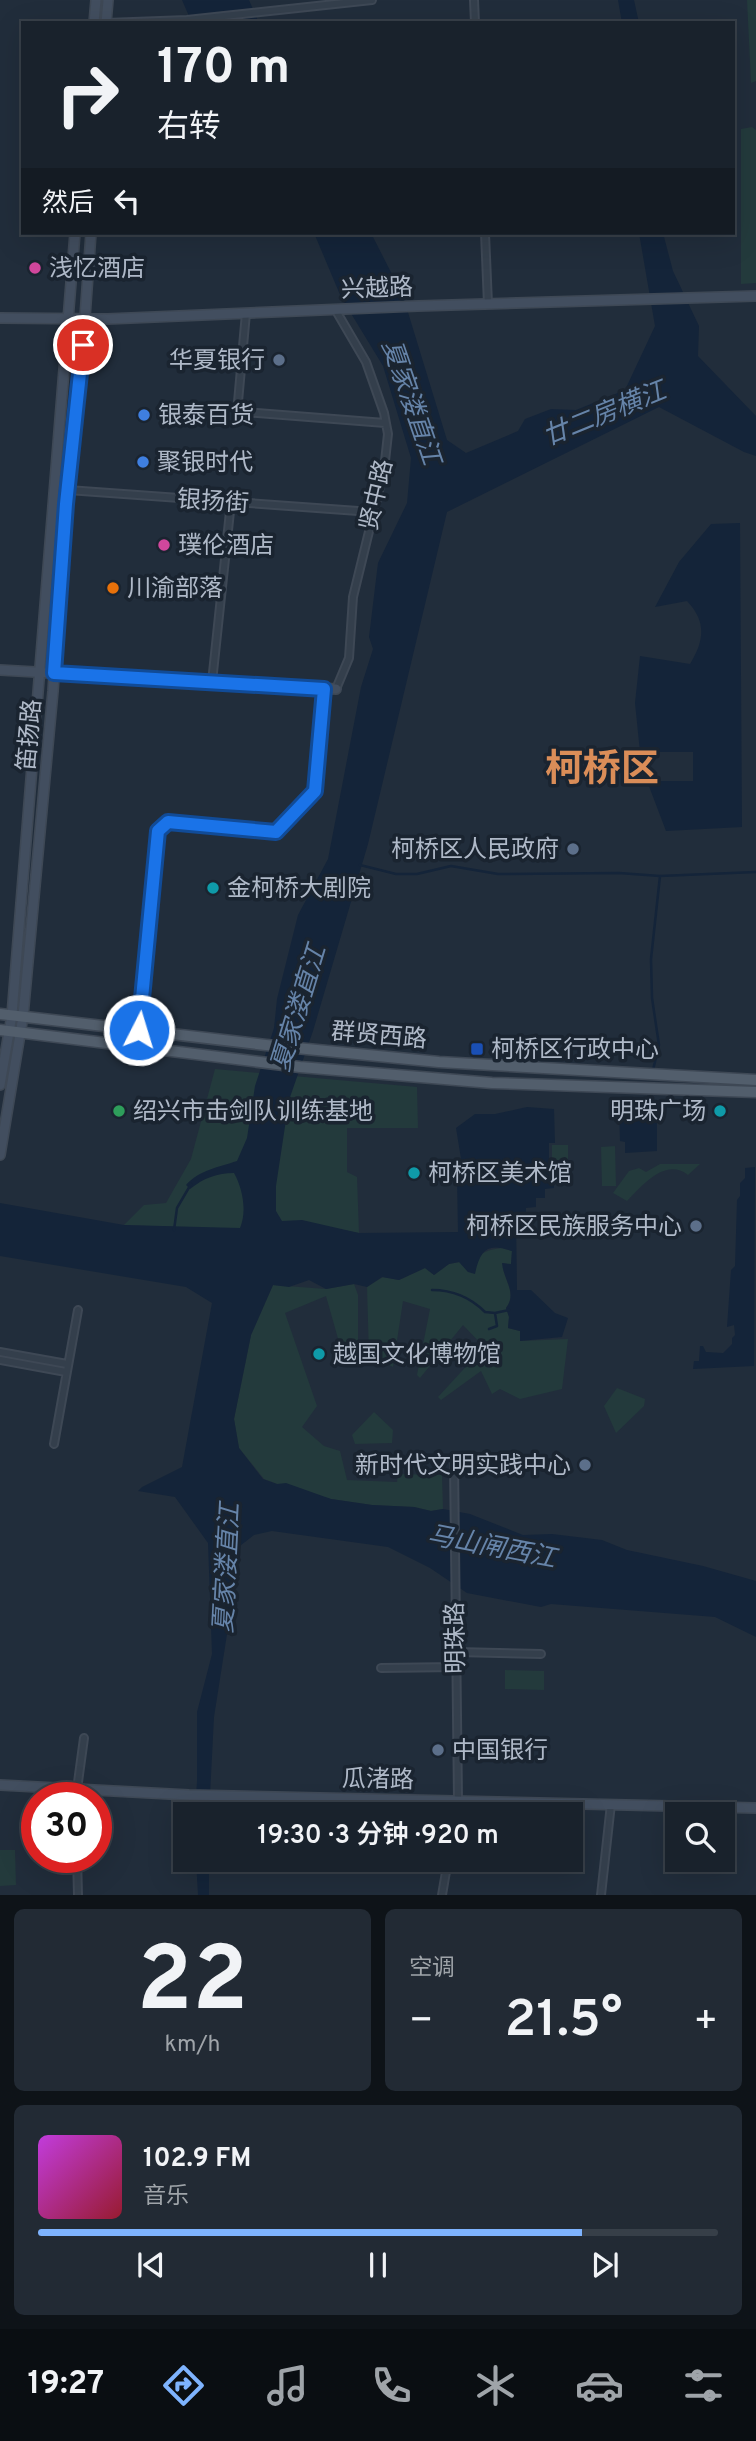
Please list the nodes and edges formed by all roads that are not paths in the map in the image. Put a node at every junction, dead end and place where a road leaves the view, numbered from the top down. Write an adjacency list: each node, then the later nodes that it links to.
1 (96, 0): 5 (street)
2 (107, 0): 6 (street)
3 (372, 0): 7 (street)
4 (474, 0): 8 (street)
5 (94, 21)
6 (106, 21)
7 (160, 21)
8 (475, 21)
9 (75, 235): 18 (street, 笛扬路)
10 (91, 235): 17 (street, 笛扬路)
11 (485, 235): 13 (street)
12 (756, 296): 13 (street, 兴越路)
13 (488, 304): 14 (street, 兴越路)
14 (338, 309): 15 (street, 兴越路); 19 (street, 贤中路)
15 (246, 313): 17 (street, 兴越路); 19 (street)
16 (0, 318): 18 (street, 兴越路)
17 (85, 319): 18 (street, 兴越路); 21 (street, 笛扬路)
18 (67, 320): 20 (street, 笛扬路)
19 (386, 423): 23 (street, 贤中路)
20 (54, 489): 21 (street, 银扬街); 25 (street, 笛扬路)
21 (67, 491): 22 (street, 银扬街); 26 (street, 笛扬路)
22 (231, 502): 23 (street, 银扬街); 27 (street)
23 (372, 512): 29 (street, 贤中路)
24 (0, 670): 25 (street)
25 (39, 672): 26 (street); 31 (street, 笛扬路)
26 (54, 673): 27 (street); 31 (street, 笛扬路)
27 (212, 682): 28 (street)
28 (324, 689): 29 (street); 32 (street)
29 (336, 690)
30 (0, 1014): 31 (main road, 群贤西路)
31 (18, 1016): 32 (main road, 群贤西路); 33 (street, 笛扬路)
32 (139, 1030): 34 (main road, 群贤西路)
33 (10, 1032): 35 (street, 笛扬路); 36 (main road, 群贤西路); 37 (street, 笛扬路)
34 (756, 1080)
35 (0, 1084)
36 (756, 1092)
37 (0, 1155)
38 (78, 1310): 41 (street)
39 (0, 1352): 41 (street)
40 (0, 1360): 42 (street)
41 (68, 1364): 42 (street)
42 (66, 1372): 43 (street)
43 (54, 1444)
44 (454, 1462): 45 (street, 明珠路)
45 (456, 1652): 46 (street); 47 (street, 明珠路)
46 (541, 1654)
47 (456, 1667): 48 (street); 54 (street, 明珠路)
48 (381, 1668)
49 (84, 1738): 50 (street)
50 (78, 1782)
51 (0, 1785): 52 (street, 瓜渚路)
52 (21, 1787)
53 (112, 1794): 54 (street, 瓜渚路)
54 (458, 1800): 55 (street, 瓜渚路)
55 (611, 1804): 56 (street, 瓜渚路); 61 (street)
56 (756, 1808)
57 (446, 1872): 60 (street)
58 (77, 1873): 59 (street)
59 (78, 1895)
60 (442, 1895)
61 (601, 1895)

